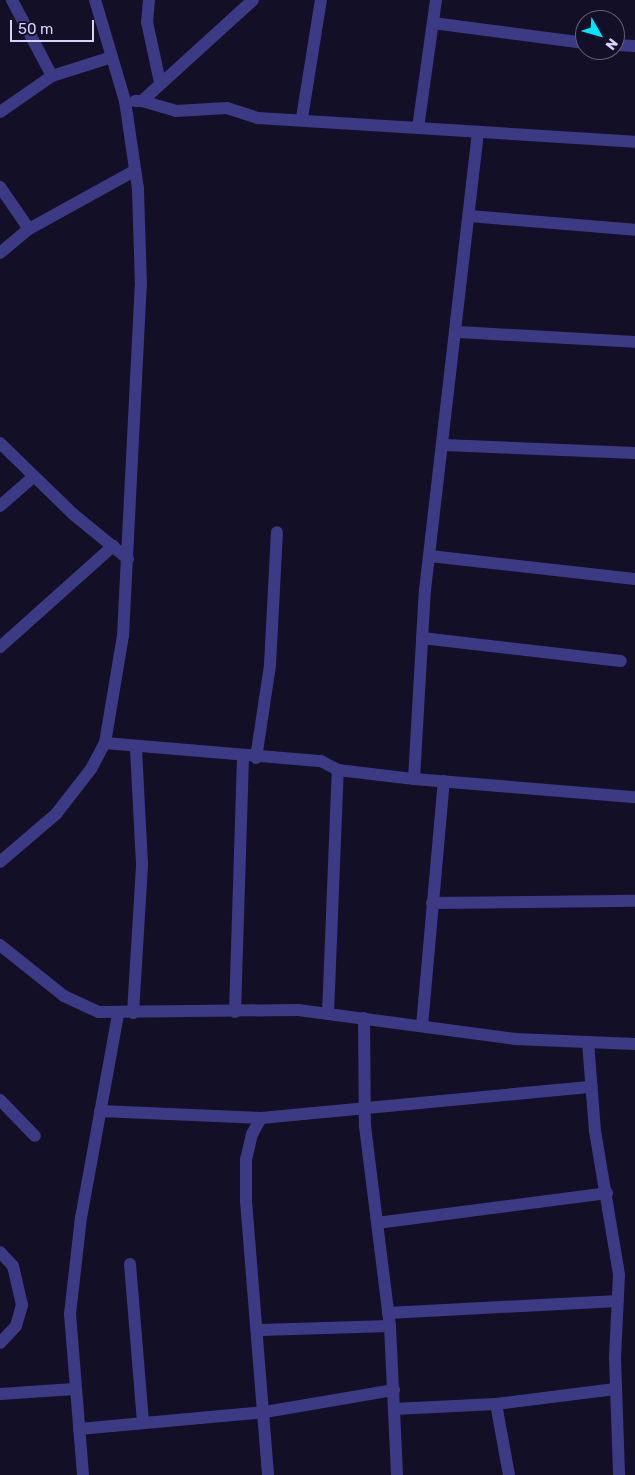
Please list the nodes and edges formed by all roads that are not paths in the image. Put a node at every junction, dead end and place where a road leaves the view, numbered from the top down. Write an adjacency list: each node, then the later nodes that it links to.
1 (12, 0): 10 (street)
2 (95, 0): 9 (street)
3 (148, 0): 11 (street)
4 (253, 0): 11 (street)
5 (321, 0): 15 (street)
6 (436, 0): 7 (street)
7 (433, 23): 8 (street); 16 (street)
8 (575, 42)
9 (112, 57): 10 (street); 12 (street)
10 (52, 76): 14 (street)
11 (160, 82): 13 (street)
12 (125, 101): 13 (street); 19 (street)
13 (142, 101): 15 (street)
14 (0, 112)
15 (302, 118): 16 (street)
16 (418, 128): 17 (street)
17 (478, 132): 18 (street); 21 (street)
18 (635, 142)
19 (134, 171): 22 (street); 35 (street)
20 (0, 187): 22 (street)
21 (470, 216): 23 (street); 25 (street)
22 (29, 229): 24 (street)
23 (635, 230)
24 (0, 253)
25 (458, 332): 26 (street); 28 (street)
26 (635, 342)
27 (0, 443): 30 (street)
28 (444, 445): 29 (street); 34 (street)
29 (635, 453)
30 (33, 478): 31 (street); 33 (street)
31 (0, 506)
32 (277, 532): 43 (street)
33 (113, 546): 35 (street); 38 (street)
34 (430, 556): 36 (street); 37 (street)
35 (128, 558): 40 (street)
36 (635, 580)
37 (422, 638): 39 (street); 45 (street)
38 (0, 647)
39 (621, 661)
40 (105, 743): 41 (street); 48 (street)
41 (136, 749): 42 (street); 54 (street)
42 (243, 757): 43 (street); 52 (street)
43 (256, 758): 44 (street)
44 (338, 770): 45 (street); 55 (street)
45 (414, 779): 46 (street)
46 (444, 781): 47 (street); 50 (street)
47 (635, 797)
48 (0, 862)
49 (635, 901): 50 (street)
50 (432, 903): 57 (street)
51 (0, 944): 53 (street)
52 (235, 1012): 54 (street); 55 (street)
53 (118, 1014): 54 (street); 62 (street)
54 (133, 1014)
55 (328, 1014): 56 (street)
56 (364, 1018): 57 (street); 63 (street)
57 (422, 1026): 58 (street)
58 (588, 1042): 59 (street); 60 (street)
59 (635, 1044)
60 (592, 1087): 63 (street); 66 (street)
61 (0, 1100): 65 (street)
62 (100, 1111): 64 (street); 76 (street)
63 (365, 1112): 64 (street); 67 (street)
64 (261, 1118): 73 (street)
65 (35, 1136)
66 (607, 1193): 67 (street); 70 (street)
67 (377, 1223): 71 (street)
68 (0, 1252): 74 (street)
69 (130, 1264): 82 (street)
70 (618, 1301): 71 (street); 75 (street)
71 (388, 1313): 72 (street)
72 (390, 1326): 73 (street); 77 (street)
73 (260, 1330): 81 (street)
74 (0, 1343)
75 (616, 1389): 79 (street); 88 (street)
76 (74, 1390): 78 (street); 83 (street)
77 (394, 1390): 80 (street); 81 (street)
78 (0, 1394)
79 (496, 1404): 80 (street); 87 (street)
80 (394, 1408): 86 (street)
81 (265, 1412): 82 (street); 85 (street)
82 (142, 1421): 83 (street)
83 (79, 1429): 84 (street)
84 (84, 1475)
85 (268, 1475)
86 (398, 1475)
87 (509, 1475)
88 (619, 1475)

